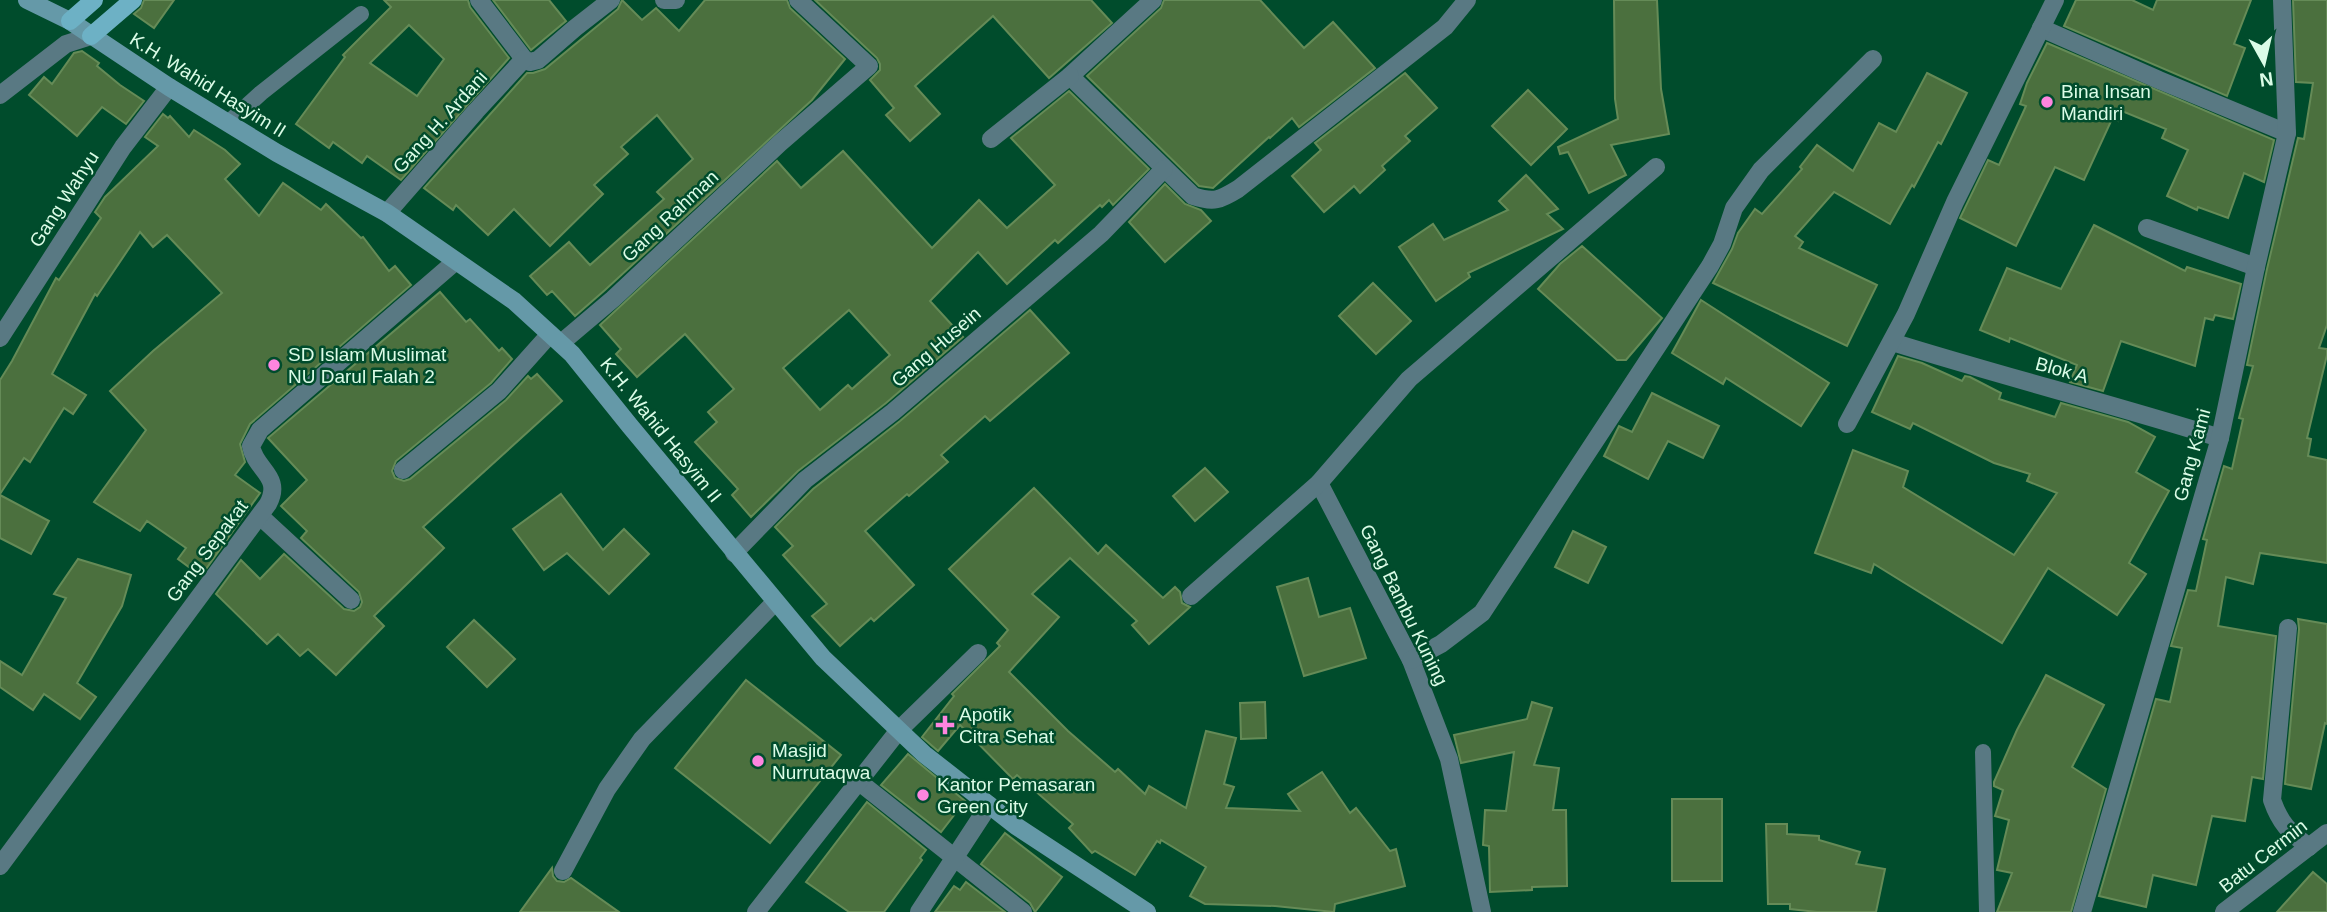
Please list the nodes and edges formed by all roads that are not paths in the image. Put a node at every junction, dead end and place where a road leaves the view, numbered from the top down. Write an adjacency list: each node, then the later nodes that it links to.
1 (27, 0): 14 (street, K.H. Wahid Hasyim II)
2 (94, 0): 14 (main road)
3 (133, 0): 16 (main road)
4 (480, 0): 18 (street)
5 (611, 0): 18 (street, Gang H. Ardani)
6 (664, 0): 7 (street)
7 (676, 0)
8 (798, 0): 33 (street, Gang Rahman)
9 (1153, 0): 20 (street)
10 (1467, 0): 27 (street)
11 (2055, 0): 15 (street)
12 (2282, 0): 24 (street, Gang Kami)
13 (361, 14): 23 (lane)
14 (70, 21): 16 (street, K.H. Wahid Hasyim II); 17 (street)
15 (2040, 28): 24 (street); 34 (street)
16 (91, 36): 17 (street); 21 (street, K.H. Wahid Hasyim II)
17 (66, 44): 22 (street)
18 (524, 59): 28 (street, Gang H. Ardani)
19 (1874, 59): 46 (street)
20 (1070, 76): 25 (street); 27 (street)
21 (169, 87): 23 (street, K.H. Wahid Hasyim II); 32 (street, Gang Wahyu)
22 (0, 95)
23 (228, 123): 28 (street, K.H. Wahid Hasyim II)
24 (2287, 133): 31 (street, Gang Kami)
25 (991, 139)
26 (1656, 167): 38 (street)
27 (1164, 169): 40 (street, Gang Husein)
28 (387, 213): 30 (street, K.H. Wahid Hasyim II)
29 (2147, 228): 31 (street)
30 (456, 261): 33 (street, K.H. Wahid Hasyim II); 39 (street, Gang Sepakat)
31 (2256, 267): 36 (street, Gang Kami)
32 (0, 338)
33 (555, 339): 37 (street, Gang Rahman); 40 (street, K.H. Wahid Hasyim II)
34 (1892, 342): 35 (street); 36 (street, Blok A)
35 (1847, 424)
36 (2220, 438): 62 (street, Gang Kami)
37 (403, 470)
38 (1319, 483): 41 (street); 46 (street, Gang Bambu Kuning)
39 (260, 516): 42 (street); 54 (street, Gang Sepakat)
40 (734, 553): 43 (street, K.H. Wahid Hasyim II)
41 (1191, 596)
42 (351, 600)
43 (775, 602): 47 (street, K.H. Wahid Hasyim II); 55 (street)
44 (2288, 628): 52 (street)
45 (978, 653): 47 (street)
46 (1411, 660): 60 (street, Gang Bambu Kuning)
47 (899, 730): 49 (street); 50 (street, K.H. Wahid Hasyim II)
48 (1983, 752): 61 (lane)
49 (859, 781): 53 (street); 56 (street)
50 (989, 805): 53 (street); 59 (street, K.H. Wahid Hasyim II)
51 (2327, 832): 52 (street, Batu Cermin)
52 (2309, 847): 63 (street, Batu Cermin)
53 (956, 859): 57 (street); 58 (street)
54 (0, 866)
55 (563, 871)
56 (757, 912)
57 (919, 912)
58 (1023, 912)
59 (1147, 912)
60 (1482, 912)
61 (1987, 912)
62 (2082, 912)
63 (2224, 912)

